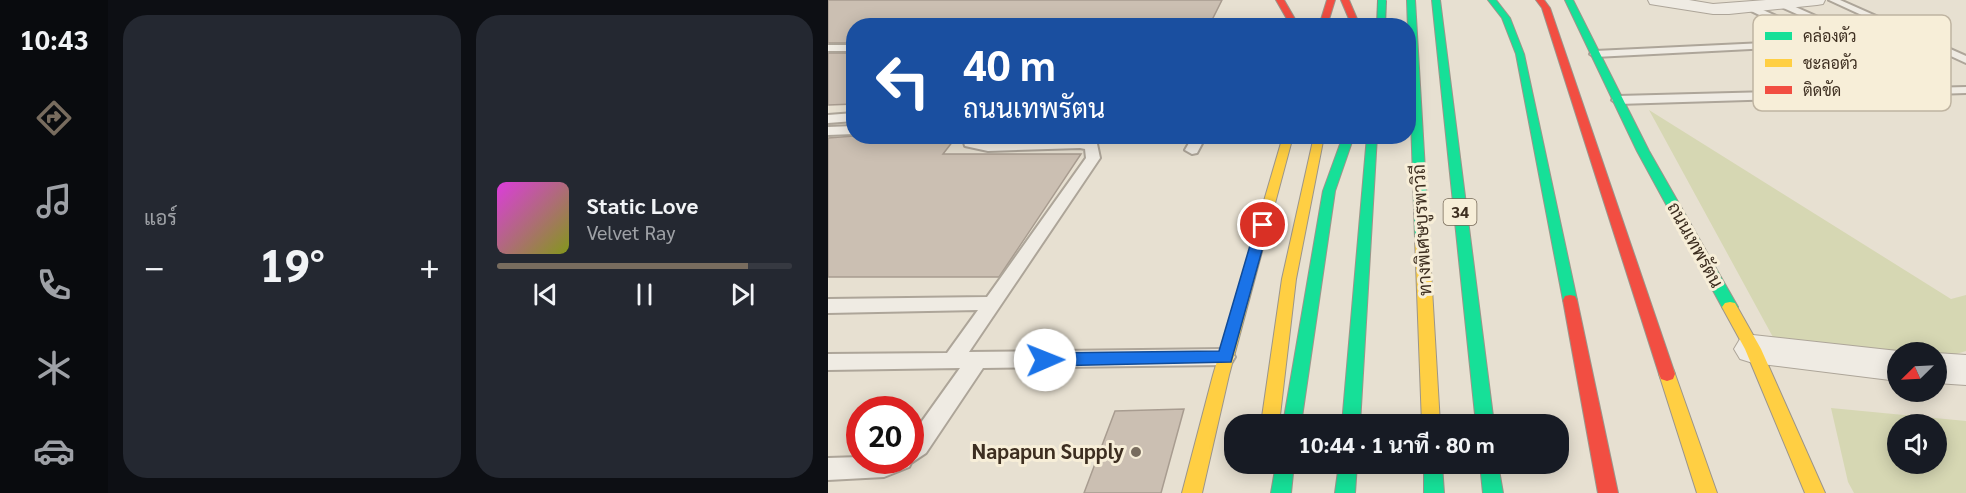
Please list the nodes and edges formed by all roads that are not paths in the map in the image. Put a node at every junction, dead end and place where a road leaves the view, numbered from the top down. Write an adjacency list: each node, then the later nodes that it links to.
1 (1280, 0): 18 (main road)
2 (1331, 0): 19 (main road)
3 (1382, 0): 22 (main road, bridge)
4 (1411, 0): 23 (main road, ทางพิเศษบูรพาวิถี)
5 (1436, 0): 64 (main road, 34)
6 (1492, 0): 79 (main road)
7 (1540, 0): 80 (main road)
8 (1569, 0): 28 (main road, ถนนเทพรัตน)
9 (1656, 0): 14 (street)
10 (1818, 0): 13 (street)
11 (1833, 0): 17 (lane)
12 (1347, 2): 20 (main road); 21 (main road)
13 (1782, 4): 14 (street); 16 (lane)
14 (1750, 8): 15 (lane)
15 (1763, 15)
16 (1806, 15)
17 (1868, 15)
18 (1290, 18)
19 (1325, 18)
20 (1347, 18)
21 (1353, 18)
22 (1381, 18)
23 (1412, 18)
24 (1753, 43): 28 (lane)
25 (828, 48): 26 (lane)
26 (846, 48)
27 (1951, 52): 29 (lane)
28 (1595, 54): 33 (main road, ถนนเทพรัตน)
29 (1966, 60)
30 (1951, 90): 31 (lane)
31 (1966, 90)
32 (1753, 96): 33 (lane)
33 (1618, 100): 51 (main road, ถนนเทพรัตน)
34 (1416, 106): 63 (main road, ทางพิเศษบูรพาวิถี)
35 (846, 118): 36 (lane)
36 (828, 119)
37 (846, 130): 38 (lane)
38 (828, 131)
39 (974, 144): 40 (lane)
40 (1080, 144)
41 (1080, 144): 49 (lane)
42 (1195, 144): 48 (lane)
43 (1286, 144): 52 (main road)
44 (1317, 144): 59 (main road)
45 (1346, 144): 60 (main road)
46 (1372, 144): 61 (main road)
47 (1373, 144): 62 (main road)
48 (1192, 150)
49 (993, 303): 50 (lane); 54 (lane)
50 (828, 306)
51 (1753, 349): 56 (street); 81 (main road, ถนนเทพรัตน)
52 (1226, 357): 53 (lane); 73 (main road)
53 (977, 360): 54 (lane); 65 (lane)
54 (952, 361): 55 (lane)
55 (828, 362)
56 (1887, 365)
57 (1947, 369): 58 (street)
58 (1966, 370)
59 (1271, 414)
60 (1294, 414)
61 (1352, 414)
62 (1360, 414)
63 (1431, 414)
64 (1484, 414)
65 (924, 437)
66 (846, 468): 67 (lane)
67 (828, 469)
68 (1284, 474): 74 (main road)
69 (1347, 474): 75 (main road)
70 (1358, 474): 76 (main road)
71 (1433, 474): 77 (main road)
72 (1490, 474): 78 (main road)
73 (1192, 493)
74 (1281, 493)
75 (1346, 493)
76 (1357, 493)
77 (1434, 493)
78 (1492, 493)
79 (1608, 493)
80 (1707, 493)
81 (1815, 493)

